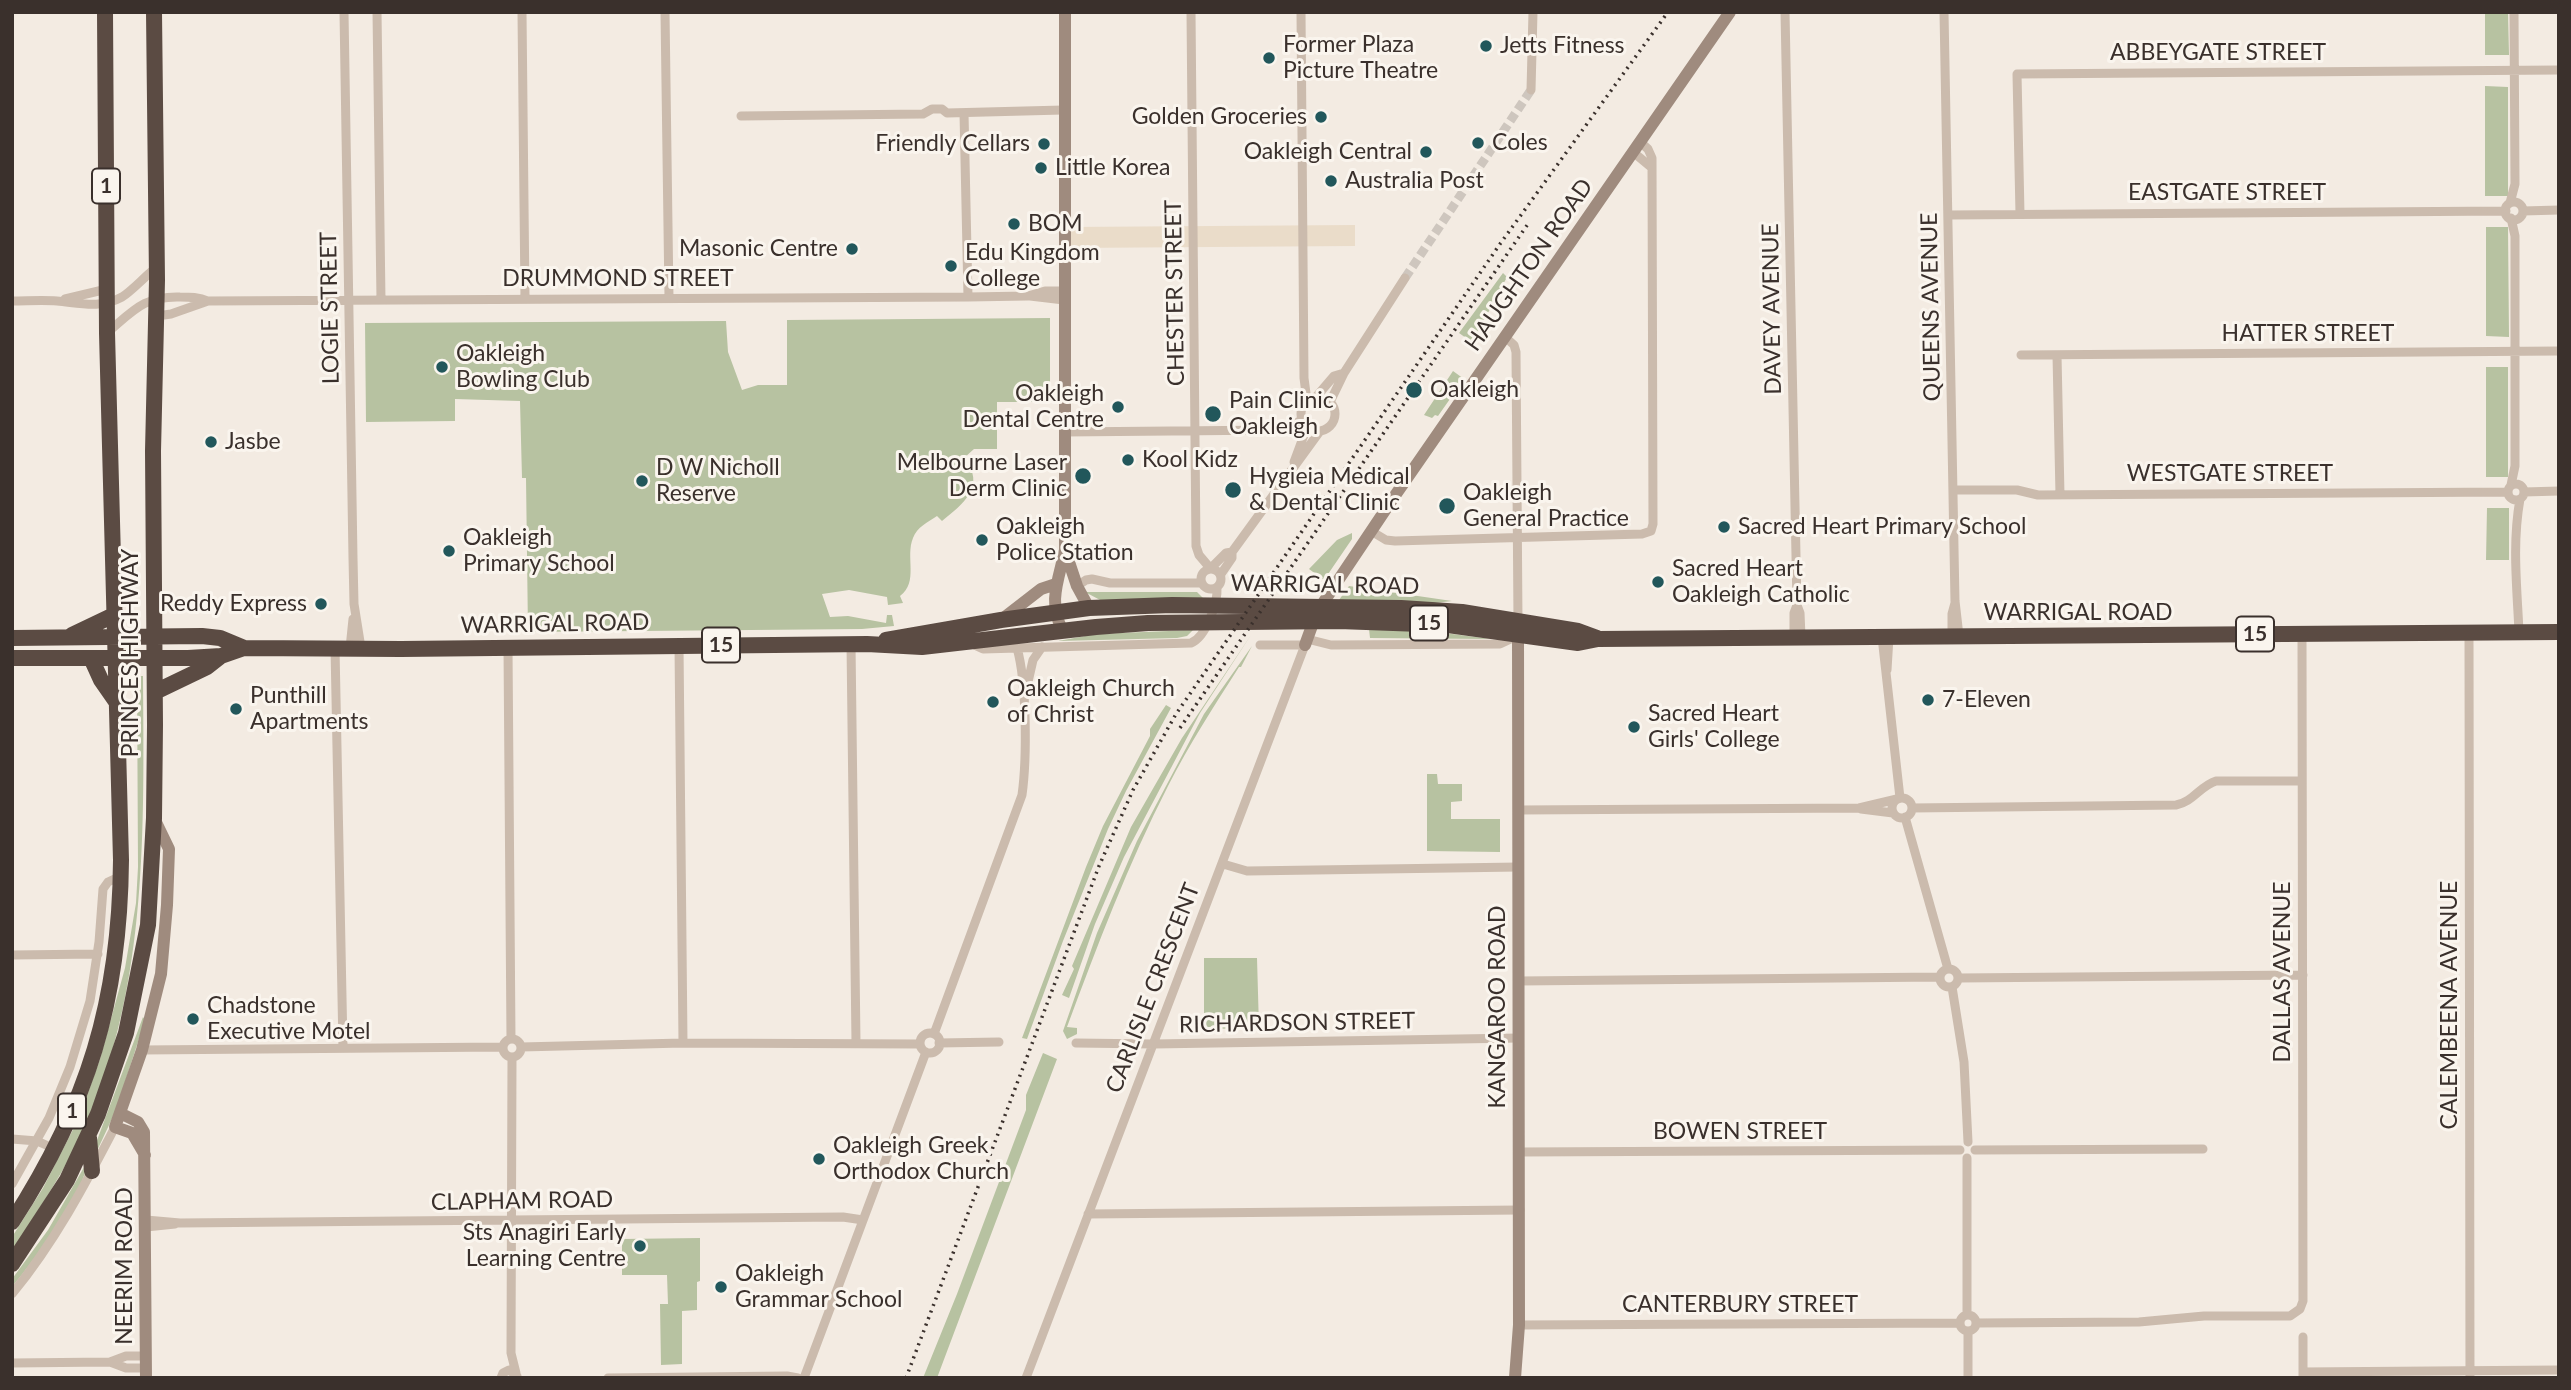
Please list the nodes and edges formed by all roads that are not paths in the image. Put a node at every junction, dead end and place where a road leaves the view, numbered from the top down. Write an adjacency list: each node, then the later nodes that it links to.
1 (98, 12): 16 (street)
2 (105, 12): 16 (highway, PRINCES HIGHWAY / 1)
3 (154, 12): 28 (highway, PRINCES HIGHWAY / 1)
4 (345, 12): 36 (street, LOGIE STREET)
5 (377, 12): 37 (street)
6 (522, 12): 35 (street)
7 (665, 12): 34 (street)
8 (1065, 12): 20 (street)
9 (1191, 12): 54 (street, CHESTER STREET)
10 (1301, 12): 51 (street)
11 (1533, 12): 19 (street)
12 (1730, 12): 23 (street, HAUGHTON ROAD)
13 (1785, 12): 87 (street, DAVEY AVENUE)
14 (1944, 12): 27 (street, QUEENS AVENUE)
15 (2514, 12): 17 (street)
16 (104, 55): 30 (highway, PRINCES HIGHWAY / 1)
17 (2514, 70): 18 (street, ABBEYGATE STREET); 25 (street); 26 (street, ABBEYGATE STREET)
18 (2559, 70)
19 (1531, 90)
20 (1063, 110): 21 (street); 31 (street)
21 (964, 113): 22 (street); 33 (street)
22 (741, 117)
23 (1636, 147): 43 (street, HAUGHTON ROAD); 63 (street)
24 (2559, 210): 25 (street, EASTGATE STREET)
25 (2515, 211): 26 (street, EASTGATE STREET); 45 (street)
26 (2020, 214): 27 (street, EASTGATE STREET)
27 (1949, 215): 58 (street, QUEENS AVENUE)
28 (156, 268): 30 (street); 32 (highway, PRINCES HIGHWAY / 1)
29 (1405, 278): 50 (street)
30 (107, 296): 38 (street); 38 (street); 42 (highway, PRINCES HIGHWAY / 1)
31 (1064, 296): 33 (street, DRUMMOND STREET); 56 (street)
32 (157, 297): 39 (street, DRUMMOND STREET); 41 (highway, PRINCES HIGHWAY / 1); 42 (street)
33 (968, 297): 34 (street, DRUMMOND STREET)
34 (669, 298): 35 (street, DRUMMOND STREET)
35 (525, 299): 37 (street, DRUMMOND STREET)
36 (350, 300): 37 (street, DRUMMOND STREET); 39 (street, DRUMMOND STREET); 98 (street, LOGIE STREET)
37 (381, 300)
38 (56, 301): 40 (street)
39 (208, 301): 41 (street, DRUMMOND STREET)
40 (12, 302)
41 (157, 316): 84 (highway, PRINCES HIGHWAY / 1)
42 (107, 333): 75 (highway, PRINCES HIGHWAY / 1)
43 (1505, 337): 44 (street, HAUGHTON ROAD); 49 (street)
44 (1496, 350): 49 (street); 62 (street, HAUGHTON ROAD)
45 (2515, 351): 46 (street, HATTER STREET); 48 (street, HATTER STREET); 60 (street)
46 (2559, 351)
47 (2021, 355): 48 (street, HATTER STREET)
48 (2057, 355): 61 (street)
49 (1516, 359): 63 (street)
50 (1344, 373): 51 (street); 52 (street)
51 (1311, 399): 52 (street); 53 (street)
52 (1330, 402): 55 (street)
53 (1304, 423): 54 (street); 55 (street); 57 (street)
54 (1196, 430): 56 (street); 66 (street, CHESTER STREET)
55 (1320, 431): 57 (street)
56 (1064, 432): 64 (street)
57 (1294, 463): 65 (street)
58 (1953, 490): 61 (street, WESTGATE STREET); 86 (street, QUEENS AVENUE)
59 (2559, 491): 60 (street, WESTGATE STREET)
60 (2515, 492): 61 (street, WESTGATE STREET); 80 (street)
61 (2060, 495)
62 (1371, 531): 63 (street); 74 (street, HAUGHTON ROAD)
63 (1518, 538): 78 (street)
64 (1065, 550): 68 (street); 70 (street)
65 (1232, 552): 66 (street); 67 (street)
66 (1211, 568): 67 (street); 69 (street)
67 (1221, 574): 71 (street)
68 (1056, 584): 73 (street); 77 (street)
69 (1204, 585): 70 (street); 71 (street); 76 (street, WARRIGAL ROAD)
70 (1077, 586): 72 (street)
71 (1217, 587): 76 (street, WARRIGAL ROAD)
72 (1089, 608): 73 (highway, WARRIGAL ROAD / 15); 76 (highway, WARRIGAL ROAD / 15)
73 (1055, 612): 77 (highway, WARRIGAL ROAD / 15); 79 (street)
74 (1317, 612): 91 (street, CARLISLE CRESCENT)
75 (116, 614): 85 (highway, PRINCES HIGHWAY / 1); 90 (highway)
76 (1202, 614): 78 (highway, WARRIGAL ROAD / 15); 79 (highway, WARRIGAL ROAD / 15); 96 (street, WARRIGAL ROAD)
77 (1001, 620): 93 (highway, WARRIGAL ROAD / 15)
78 (1518, 628): 87 (highway, WARRIGAL ROAD / 15); 91 (street, WARRIGAL ROAD); 113 (street, KANGAROO ROAD)
79 (1063, 631): 92 (highway, WARRIGAL ROAD / 15)
80 (2516, 632): 81 (highway, WARRIGAL ROAD / 15); 82 (highway, WARRIGAL ROAD / 15)
81 (2559, 632)
82 (2469, 633): 83 (highway, WARRIGAL ROAD / 15); 175 (street, CALEMBEENA AVENUE)
83 (2302, 634): 86 (highway, WARRIGAL ROAD / 15); 109 (street, DALLAS AVENUE)
84 (154, 635): 85 (highway, WARRIGAL ROAD / 15); 97 (highway, WARRIGAL ROAD / 15); 105 (highway, PRINCES HIGHWAY / 1)
85 (116, 636): 90 (highway, WARRIGAL ROAD / 15); 104 (highway, PRINCES HIGHWAY / 1)
86 (1955, 636): 88 (highway, WARRIGAL ROAD / 15)
87 (1797, 637): 88 (highway, WARRIGAL ROAD / 15)
88 (1885, 637): 110 (street)
89 (12, 638): 90 (highway, WARRIGAL ROAD / 15)
90 (67, 638)
91 (1306, 642): 94 (street, WARRIGAL ROAD); 117 (street, CARLISLE CRESCENT)
92 (968, 643): 93 (highway, WARRIGAL ROAD / 15); 100 (street, WARRIGAL ROAD)
93 (859, 644): 95 (highway, WARRIGAL ROAD / 15); 133 (street)
94 (1260, 645)
95 (678, 646): 99 (highway, WARRIGAL ROAD / 15); 132 (street)
96 (1042, 647): 100 (street, WARRIGAL ROAD); 107 (street)
97 (244, 648): 98 (highway, WARRIGAL ROAD / 15); 101 (highway, WARRIGAL ROAD / 15)
98 (348, 648): 99 (highway, WARRIGAL ROAD / 15); 137 (street, LOGIE STREET)
99 (508, 648): 130 (street)
100 (1017, 648): 107 (street)
101 (221, 656): 105 (highway, WARRIGAL ROAD / 15); 106 (highway)
102 (12, 657): 103 (highway, WARRIGAL ROAD / 15)
103 (91, 658): 104 (highway, WARRIGAL ROAD / 15); 108 (highway)
104 (117, 658): 105 (highway, WARRIGAL ROAD / 15); 108 (highway, PRINCES HIGHWAY / 1)
105 (155, 658): 106 (highway, PRINCES HIGHWAY / 1)
106 (155, 692): 116 (highway, PRINCES HIGHWAY / 1)
107 (1024, 701): 128 (street)
108 (117, 703): 119 (highway, PRINCES HIGHWAY / 1)
109 (2302, 781): 112 (street); 123 (street, DALLAS AVENUE)
110 (1899, 799): 111 (street); 112 (street); 114 (street)
111 (1859, 808): 113 (street); 114 (street)
112 (1912, 808): 115 (street)
113 (1519, 810): 118 (street, KANGAROO ROAD)
114 (1893, 813): 115 (street)
115 (1905, 817): 122 (street)
116 (154, 818): 141 (street); 145 (highway, PRINCES HIGHWAY / 1)
117 (1223, 864): 118 (street); 136 (street, CARLISLE CRESCENT)
118 (1519, 867): 126 (street, KANGAROO ROAD)
119 (121, 876): 120 (street); 149 (highway, PRINCES HIGHWAY / 1)
120 (98, 954): 121 (street); 147 (street)
121 (12, 955)
122 (1948, 969): 124 (street); 125 (street)
123 (2303, 975): 125 (street); 167 (street, DALLAS AVENUE)
124 (1940, 977): 126 (street); 127 (street)
125 (1959, 978): 127 (street)
126 (1519, 981): 129 (street, KANGAROO ROAD)
127 (1952, 987): 148 (street)
128 (934, 1034): 135 (street); 140 (street)
129 (1520, 1038): 136 (street, RICHARDSON STREET); 152 (street, KANGAROO ROAD)
130 (511, 1039): 138 (street); 139 (street)
131 (999, 1042): 135 (street)
132 (683, 1043): 133 (street); 139 (street)
133 (856, 1043): 140 (street)
134 (1076, 1043): 136 (street, RICHARDSON STREET)
135 (939, 1044): 140 (street)
136 (1154, 1044): 158 (street, CARLISLE CRESCENT)
137 (343, 1047): 138 (street); 141 (street)
138 (503, 1047): 142 (street)
139 (521, 1047): 142 (street)
140 (923, 1048): 160 (street)
141 (142, 1050): 143 (street)
142 (512, 1057): 159 (street)
143 (120, 1113): 144 (street); 154 (street, NEERIM ROAD)
144 (115, 1127): 154 (street, NEERIM ROAD); 155 (street)
145 (89, 1136): 155 (highway); 163 (highway, PRINCES HIGHWAY / 1)
146 (12, 1139): 147 (street)
147 (37, 1141): 149 (street); 156 (street)
148 (1968, 1142): 151 (street); 153 (street)
149 (55, 1149): 161 (highway, PRINCES HIGHWAY / 1)
150 (2203, 1149): 151 (street)
151 (1975, 1150): 153 (street)
152 (1520, 1152): 153 (street, BOWEN STREET); 157 (street, KANGAROO ROAD)
153 (1963, 1154): 165 (street)
154 (145, 1155): 162 (street, NEERIM ROAD)
155 (92, 1171): 164 (street)
156 (12, 1184)
157 (1520, 1210): 158 (street); 168 (street, KANGAROO ROAD)
158 (1088, 1214): 182 (street, CARLISLE CRESCENT)
159 (513, 1220): 160 (street, CLAPHAM ROAD); 162 (street, CLAPHAM ROAD); 171 (street)
160 (863, 1220): 181 (street)
161 (12, 1222)
162 (146, 1224): 173 (street, NEERIM ROAD)
163 (12, 1264)
164 (12, 1294)
165 (1967, 1315): 166 (street); 167 (street)
166 (1960, 1323): 168 (street, CANTERBURY STREET); 169 (street)
167 (1976, 1323): 169 (street)
168 (1519, 1325): 183 (street, KANGAROO ROAD)
169 (1968, 1331): 184 (street)
170 (2303, 1337): 177 (street)
171 (511, 1353): 176 (street); 178 (street)
172 (12, 1363): 173 (street)
173 (146, 1367)
174 (2559, 1370): 175 (street)
175 (2470, 1374): 177 (street)
176 (500, 1375): 178 (street)
177 (2304, 1375)
178 (519, 1376)
179 (608, 1378): 180 (street)
180 (798, 1378)
181 (804, 1378)
182 (1027, 1378)
183 (1515, 1378)
184 (1968, 1378)

